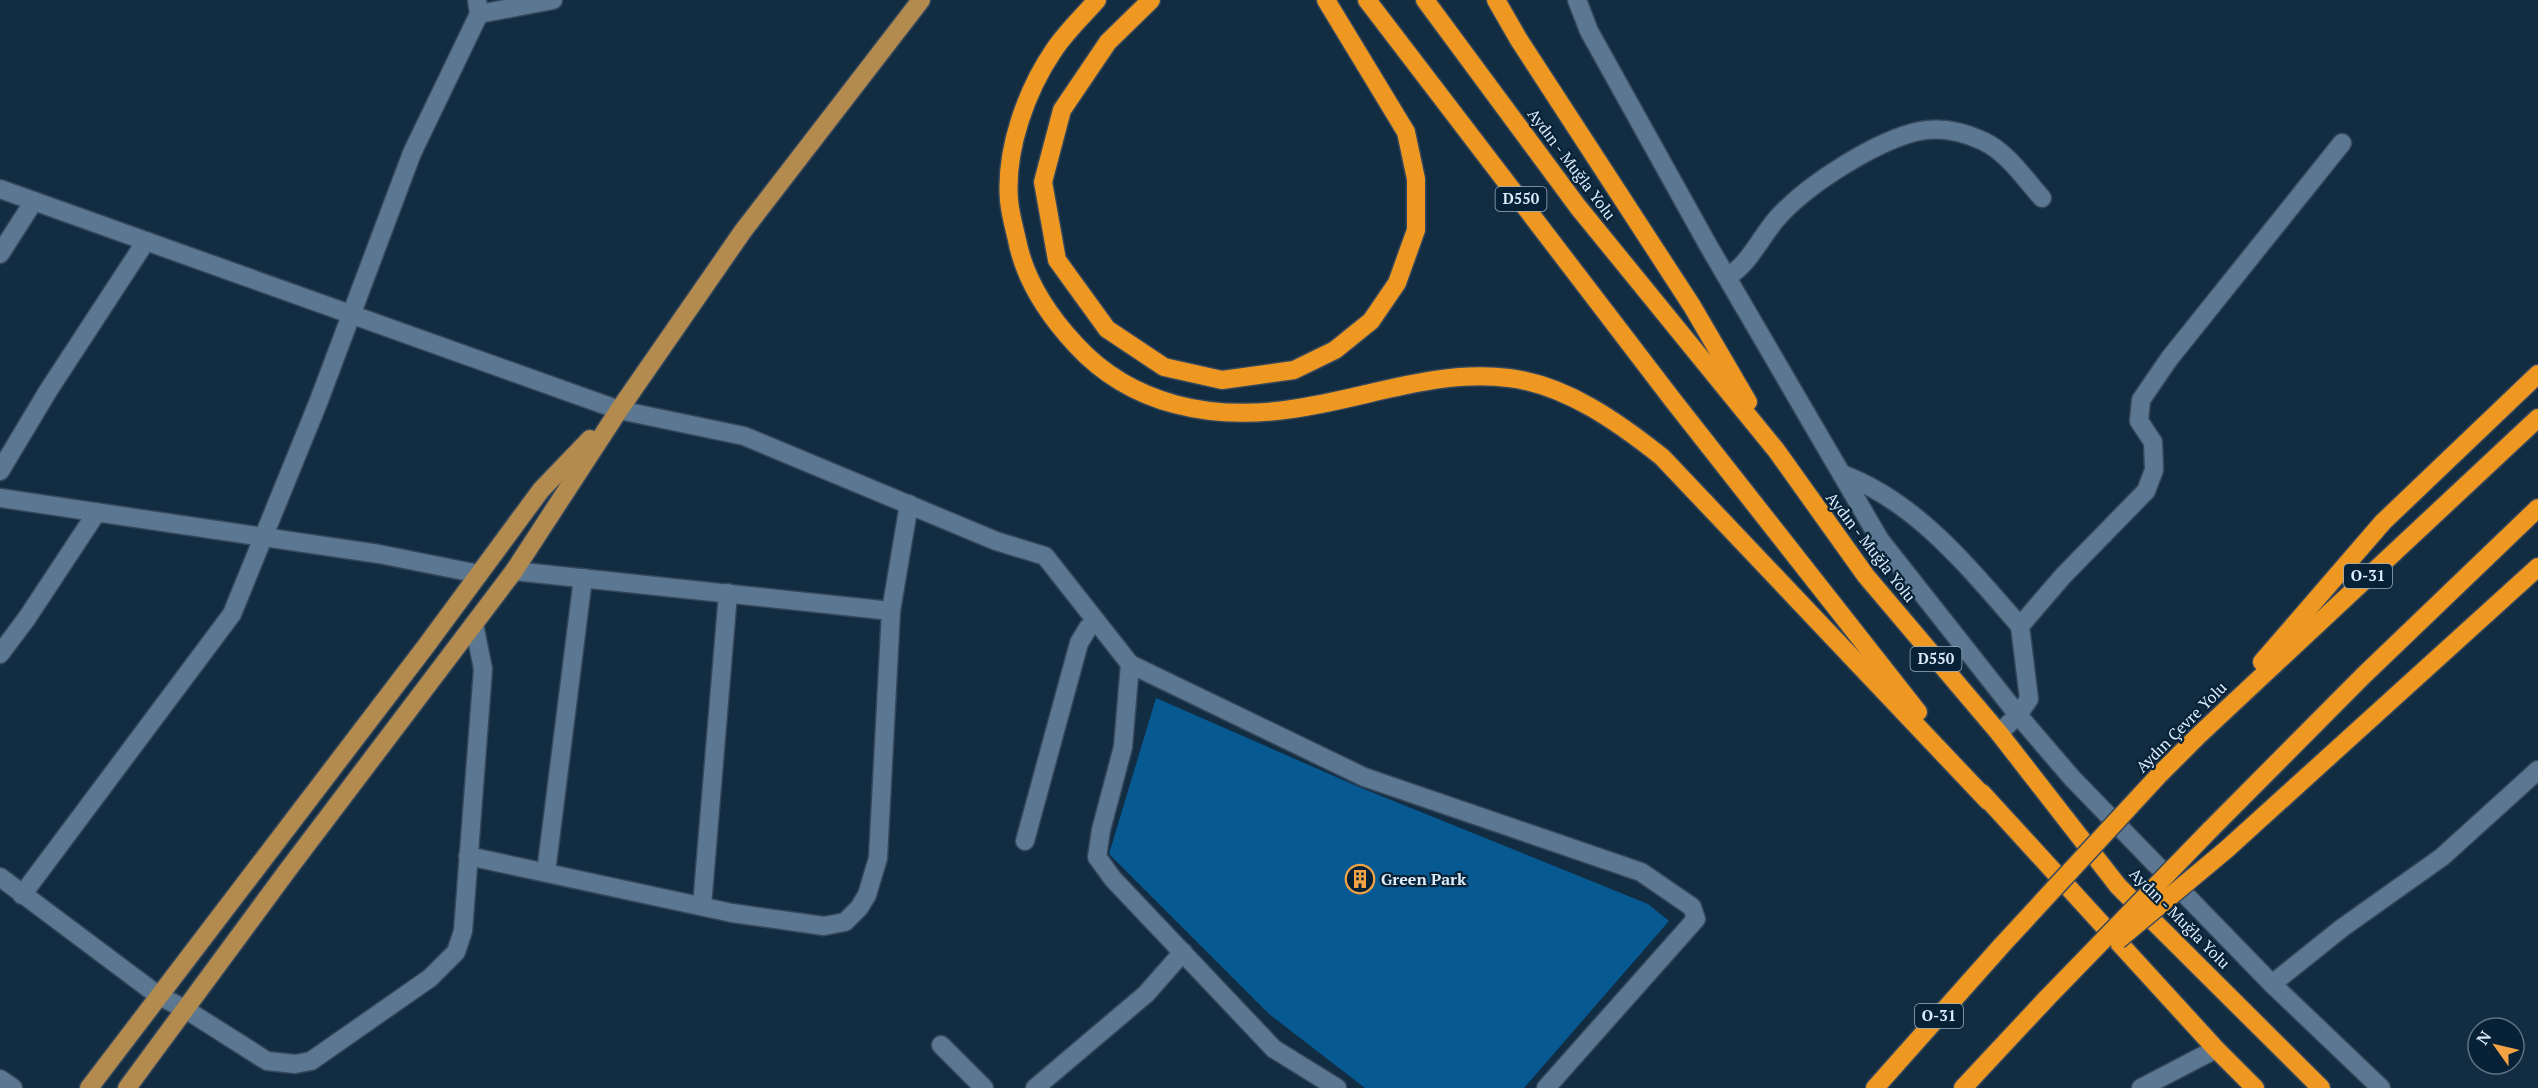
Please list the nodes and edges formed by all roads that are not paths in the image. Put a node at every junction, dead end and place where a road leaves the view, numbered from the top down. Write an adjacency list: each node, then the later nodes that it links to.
1 (553, 0): 10 (street)
2 (1097, 0): 45 (highway)
3 (1151, 0): 4 (highway)
4 (1326, 0)
5 (1367, 0): 45 (highway, D550)
6 (1425, 0): 22 (highway, Aydın - Muğla Yolu / D550)
7 (1496, 0): 22 (highway)
8 (1577, 0): 17 (street)
9 (916, 2): 20 (main road)
10 (478, 7): 18 (street)
11 (2342, 143): 38 (street)
12 (0, 189): 14 (street)
13 (2042, 198): 17 (street)
14 (34, 201): 15 (street); 16 (street)
15 (146, 241): 18 (street); 23 (street)
16 (0, 254)
17 (1727, 278): 24 (street)
18 (350, 314): 20 (street); 29 (street)
19 (2538, 374): 43 (highway)
20 (619, 410): 26 (street); 31 (main road); 32 (main road)
21 (2538, 418): 43 (highway, Aydın Çevre Yolu / O-31)
22 (1776, 450): 42 (highway, Aydın - Muğla Yolu / D550)
23 (0, 471)
24 (1842, 474): 38 (street); 41 (street)
25 (0, 498): 28 (street)
26 (909, 504): 35 (street); 36 (street)
27 (2538, 508): 55 (highway, bridge)
28 (97, 512): 29 (street); 39 (street)
29 (265, 536): 32 (street); 50 (street)
30 (2538, 567): 55 (highway, bridge)
31 (514, 571): 33 (street); 37 (main road)
32 (479, 574): 54 (main road)
33 (583, 578): 34 (street); 48 (street)
34 (728, 593): 35 (street); 51 (street)
35 (891, 611): 51 (street)
36 (1096, 621): 40 (street); 46 (street)
37 (474, 624): 47 (street); 56 (main road)
38 (2020, 626): 41 (street)
39 (0, 654)
40 (1130, 664): 52 (street); 66 (street)
41 (2018, 715): 42 (street); 53 (street)
42 (1999, 733): 71 (highway, Aydın - Muğla Yolu / D550)
43 (2199, 735): 67 (highway, Aydın Çevre Yolu / O-31, bridge)
44 (2538, 770): 53 (street)
45 (1988, 801): 58 (highway, D550)
46 (1025, 841)
47 (468, 856): 48 (street); 56 (street)
48 (546, 872): 51 (street)
49 (0, 877): 50 (street)
50 (22, 895): 54 (street)
51 (702, 906)
52 (1183, 952): 64 (street); 65 (street)
53 (2272, 984): 72 (street)
54 (159, 996): 56 (street); 61 (main road)
55 (2047, 998): 68 (highway)
56 (185, 1009): 62 (main road)
57 (941, 1045): 63 (street)
58 (2216, 1049): 69 (street); 70 (highway, D550)
59 (0, 1078): 60 (street)
60 (12, 1088)
61 (89, 1088)
62 (127, 1088)
63 (984, 1088)
64 (1035, 1088)
65 (1337, 1088)
66 (1546, 1088)
67 (1875, 1088)
68 (1963, 1088)
69 (2141, 1088)
70 (2255, 1088)
71 (2321, 1088)
72 (2381, 1088)

